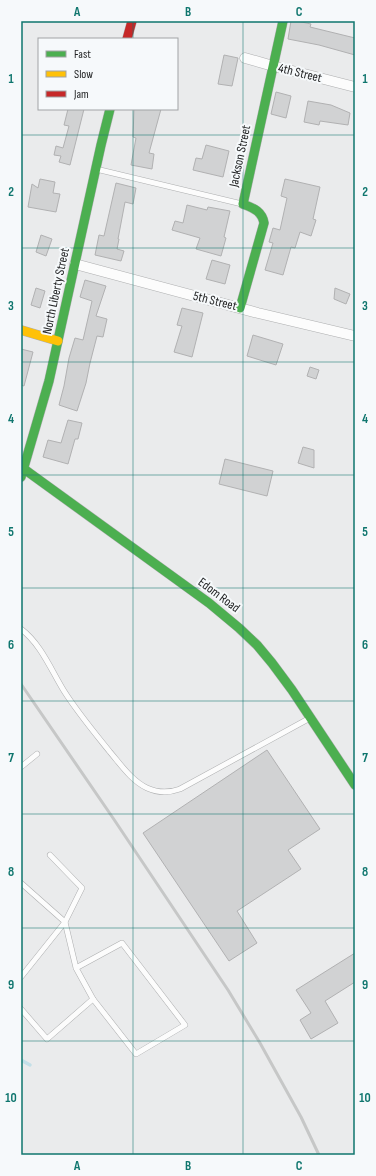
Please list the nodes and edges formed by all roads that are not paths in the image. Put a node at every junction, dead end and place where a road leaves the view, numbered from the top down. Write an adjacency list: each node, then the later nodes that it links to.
1 (132, 21): 3 (street)
2 (283, 21): 5 (street, Jackson Street)
3 (127, 38)
4 (245, 58): 5 (street, 4th Street)
5 (273, 66): 6 (street, 4th Street); 9 (street, Jackson Street)
6 (355, 86)
7 (110, 110): 8 (street, North Liberty Street)
8 (95, 169): 9 (lane); 10 (street, North Liberty Street)
9 (243, 204): 11 (street, Jackson Street)
10 (75, 264): 11 (street, 5th Street); 14 (street, North Liberty Street)
11 (240, 308): 13 (street, 5th Street)
12 (21, 330): 14 (street)
13 (355, 336)
14 (58, 341): 15 (street, North Liberty Street)
15 (22, 473): 17 (street, Edom Road)
16 (21, 629): 17 (lane)
17 (310, 718): 20 (street, Edom Road)
18 (37, 754): 19 (lane)
19 (21, 767)
20 (355, 785)
21 (50, 854): 23 (lane)
22 (21, 883): 23 (lane)
23 (65, 922): 24 (lane); 25 (lane)
24 (76, 968): 26 (lane); 26 (lane)
25 (21, 977)
26 (93, 999): 27 (lane)
27 (21, 1009)

